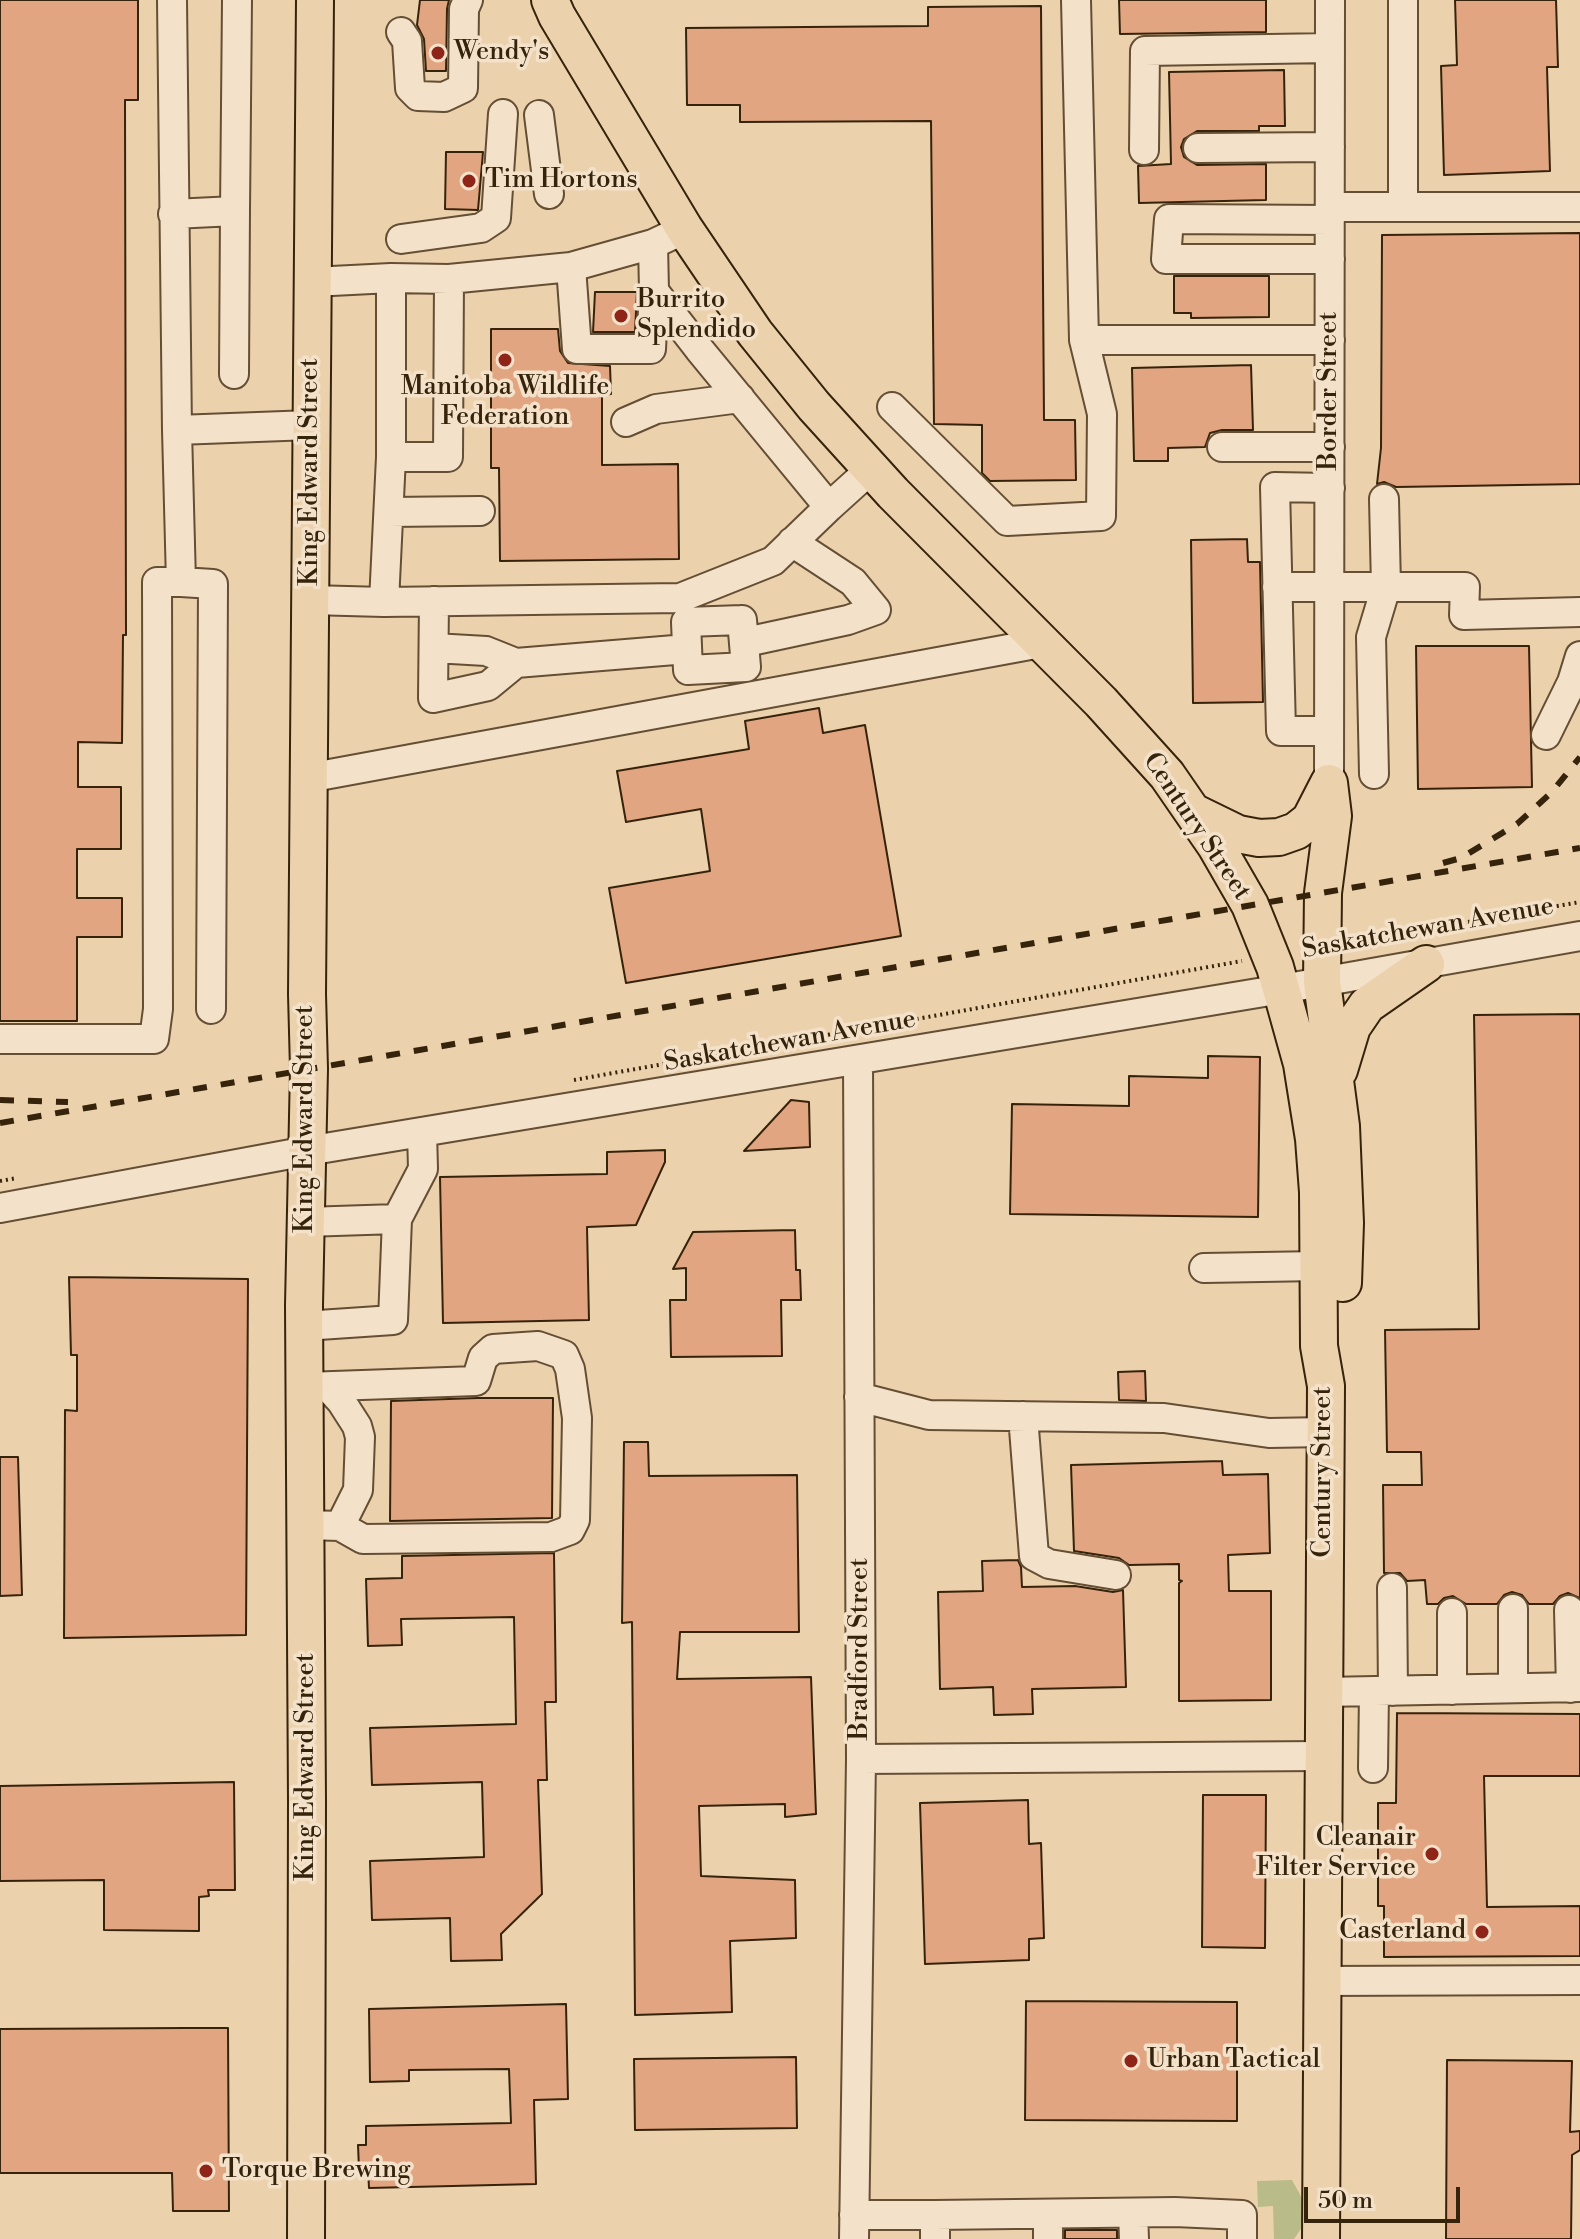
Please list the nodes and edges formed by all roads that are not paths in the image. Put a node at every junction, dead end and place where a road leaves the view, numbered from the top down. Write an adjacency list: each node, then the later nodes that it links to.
1 (172, 0): 20 (street)
2 (237, 0): 19 (street)
3 (315, 0): 28 (main road, King Edward Street)
4 (468, 0): 9 (street)
5 (550, 0): 22 (main road, Century Street)
6 (1076, 0): 30 (street)
7 (1330, 0): 10 (street, Border Street)
8 (1403, 0): 17 (street)
9 (401, 32)
10 (1330, 48): 13 (street, Border Street); 15 (street)
11 (503, 114): 23 (street)
12 (539, 115): 16 (street)
13 (1330, 147): 14 (street); 21 (street, Border Street)
14 (1198, 148)
15 (1144, 150)
16 (549, 194)
17 (1403, 207): 18 (street); 21 (street)
18 (1580, 207)
19 (235, 211): 20 (street); 32 (street)
20 (173, 214): 37 (street)
21 (1330, 214): 24 (street, Border Street); 24 (street)
22 (668, 236): 25 (street); 29 (street); 41 (main road, Century Street)
23 (401, 239)
24 (1330, 259): 31 (street, Border Street)
25 (571, 267): 27 (street); 29 (street)
26 (391, 278): 27 (street); 28 (street); 40 (street)
27 (449, 279): 40 (street)
28 (312, 282): 36 (main road, King Edward Street)
29 (654, 291): 33 (street)
30 (1084, 340): 31 (street); 34 (street)
31 (1330, 340): 39 (street, Border Street)
32 (234, 374)
33 (740, 398): 35 (street); 44 (street)
34 (892, 407)
35 (626, 422)
36 (311, 425): 37 (street); 52 (main road, King Edward Street)
37 (177, 430): 48 (street)
38 (1222, 447): 39 (street)
39 (1330, 447): 42 (street, Border Street)
40 (391, 457): 46 (street)
41 (871, 469): 44 (street); 57 (main road, Century Street)
42 (1330, 488): 49 (street); 50 (street, Border Street)
43 (1384, 499): 51 (street)
44 (829, 507): 47 (street)
45 (480, 511): 46 (street)
46 (389, 512): 54 (street)
47 (792, 542): 53 (street); 56 (street)
48 (181, 582): 72 (street); 73 (street)
49 (1277, 587): 50 (street); 62 (street)
50 (1329, 587): 51 (street); 62 (street, Border Street)
51 (1386, 587): 55 (street); 64 (street)
52 (310, 600): 54 (street); 65 (main road, King Edward Street)
53 (434, 601): 54 (street); 58 (street)
54 (384, 602)
55 (1580, 612)
56 (746, 642): 59 (street); 59 (street)
57 (1041, 643): 65 (street); 67 (main road, Century Street)
58 (434, 648): 61 (street); 61 (street)
59 (687, 649): 61 (street)
60 (1580, 656): 63 (street)
61 (516, 663)
62 (1329, 731): 66 (street, Border Street)
63 (1546, 735)
64 (1374, 774)
65 (308, 778): 77 (main road, King Edward Street)
66 (1329, 783): 67 (main road); 70 (main road)
67 (1193, 812): 71 (main road, Century Street)
68 (1580, 936): 69 (street, Saskatchewan Avenue)
69 (1426, 964): 70 (street, Saskatchewan Avenue); 75 (main road)
70 (1322, 965): 71 (street, Saskatchewan Avenue); 75 (main road)
71 (1277, 973): 74 (street, Saskatchewan Avenue); 81 (main road, Century Street)
72 (211, 1009)
73 (0, 1039)
74 (858, 1060): 76 (street, Saskatchewan Avenue); 86 (street, Bradford Street)
75 (1336, 1087): 84 (main road)
76 (422, 1132): 77 (street, Saskatchewan Avenue); 79 (street)
77 (307, 1151): 78 (street, Saskatchewan Avenue); 80 (main road, King Edward Street)
78 (0, 1208)
79 (397, 1219): 80 (street); 83 (street)
80 (305, 1222): 83 (main road, King Edward Street)
81 (1319, 1266): 82 (street); 84 (main road, Century Street)
82 (1204, 1268)
83 (304, 1326): 85 (main road, King Edward Street)
84 (1326, 1386): 88 (main road, Century Street)
85 (316, 1387): 89 (main road, King Edward Street); 89 (street); 89 (street)
86 (859, 1397): 87 (street); 101 (street, Bradford Street)
87 (1023, 1416): 88 (street); 90 (street)
88 (1326, 1432): 99 (main road, Century Street)
89 (323, 1525): 109 (main road, King Edward Street)
90 (1116, 1575)
91 (1392, 1588): 98 (street)
92 (1513, 1609): 95 (street)
93 (1569, 1610): 96 (street)
94 (1452, 1613): 97 (street)
95 (1513, 1688): 96 (street); 97 (street)
96 (1575, 1688)
97 (1452, 1690): 98 (street)
98 (1384, 1691): 99 (street); 102 (street)
99 (1324, 1692): 100 (main road, Century Street)
100 (1323, 1756): 101 (street); 104 (main road, Century Street)
101 (861, 1759): 107 (street, Bradford Street)
102 (1373, 1768)
103 (1580, 1980): 104 (street)
104 (1322, 1981): 111 (main road, Century Street)
105 (1048, 2226): 106 (street); 108 (street)
106 (1134, 2226): 110 (street)
107 (854, 2227): 108 (street)
108 (935, 2227)
109 (306, 2239)
110 (1242, 2239)
111 (1321, 2239)

